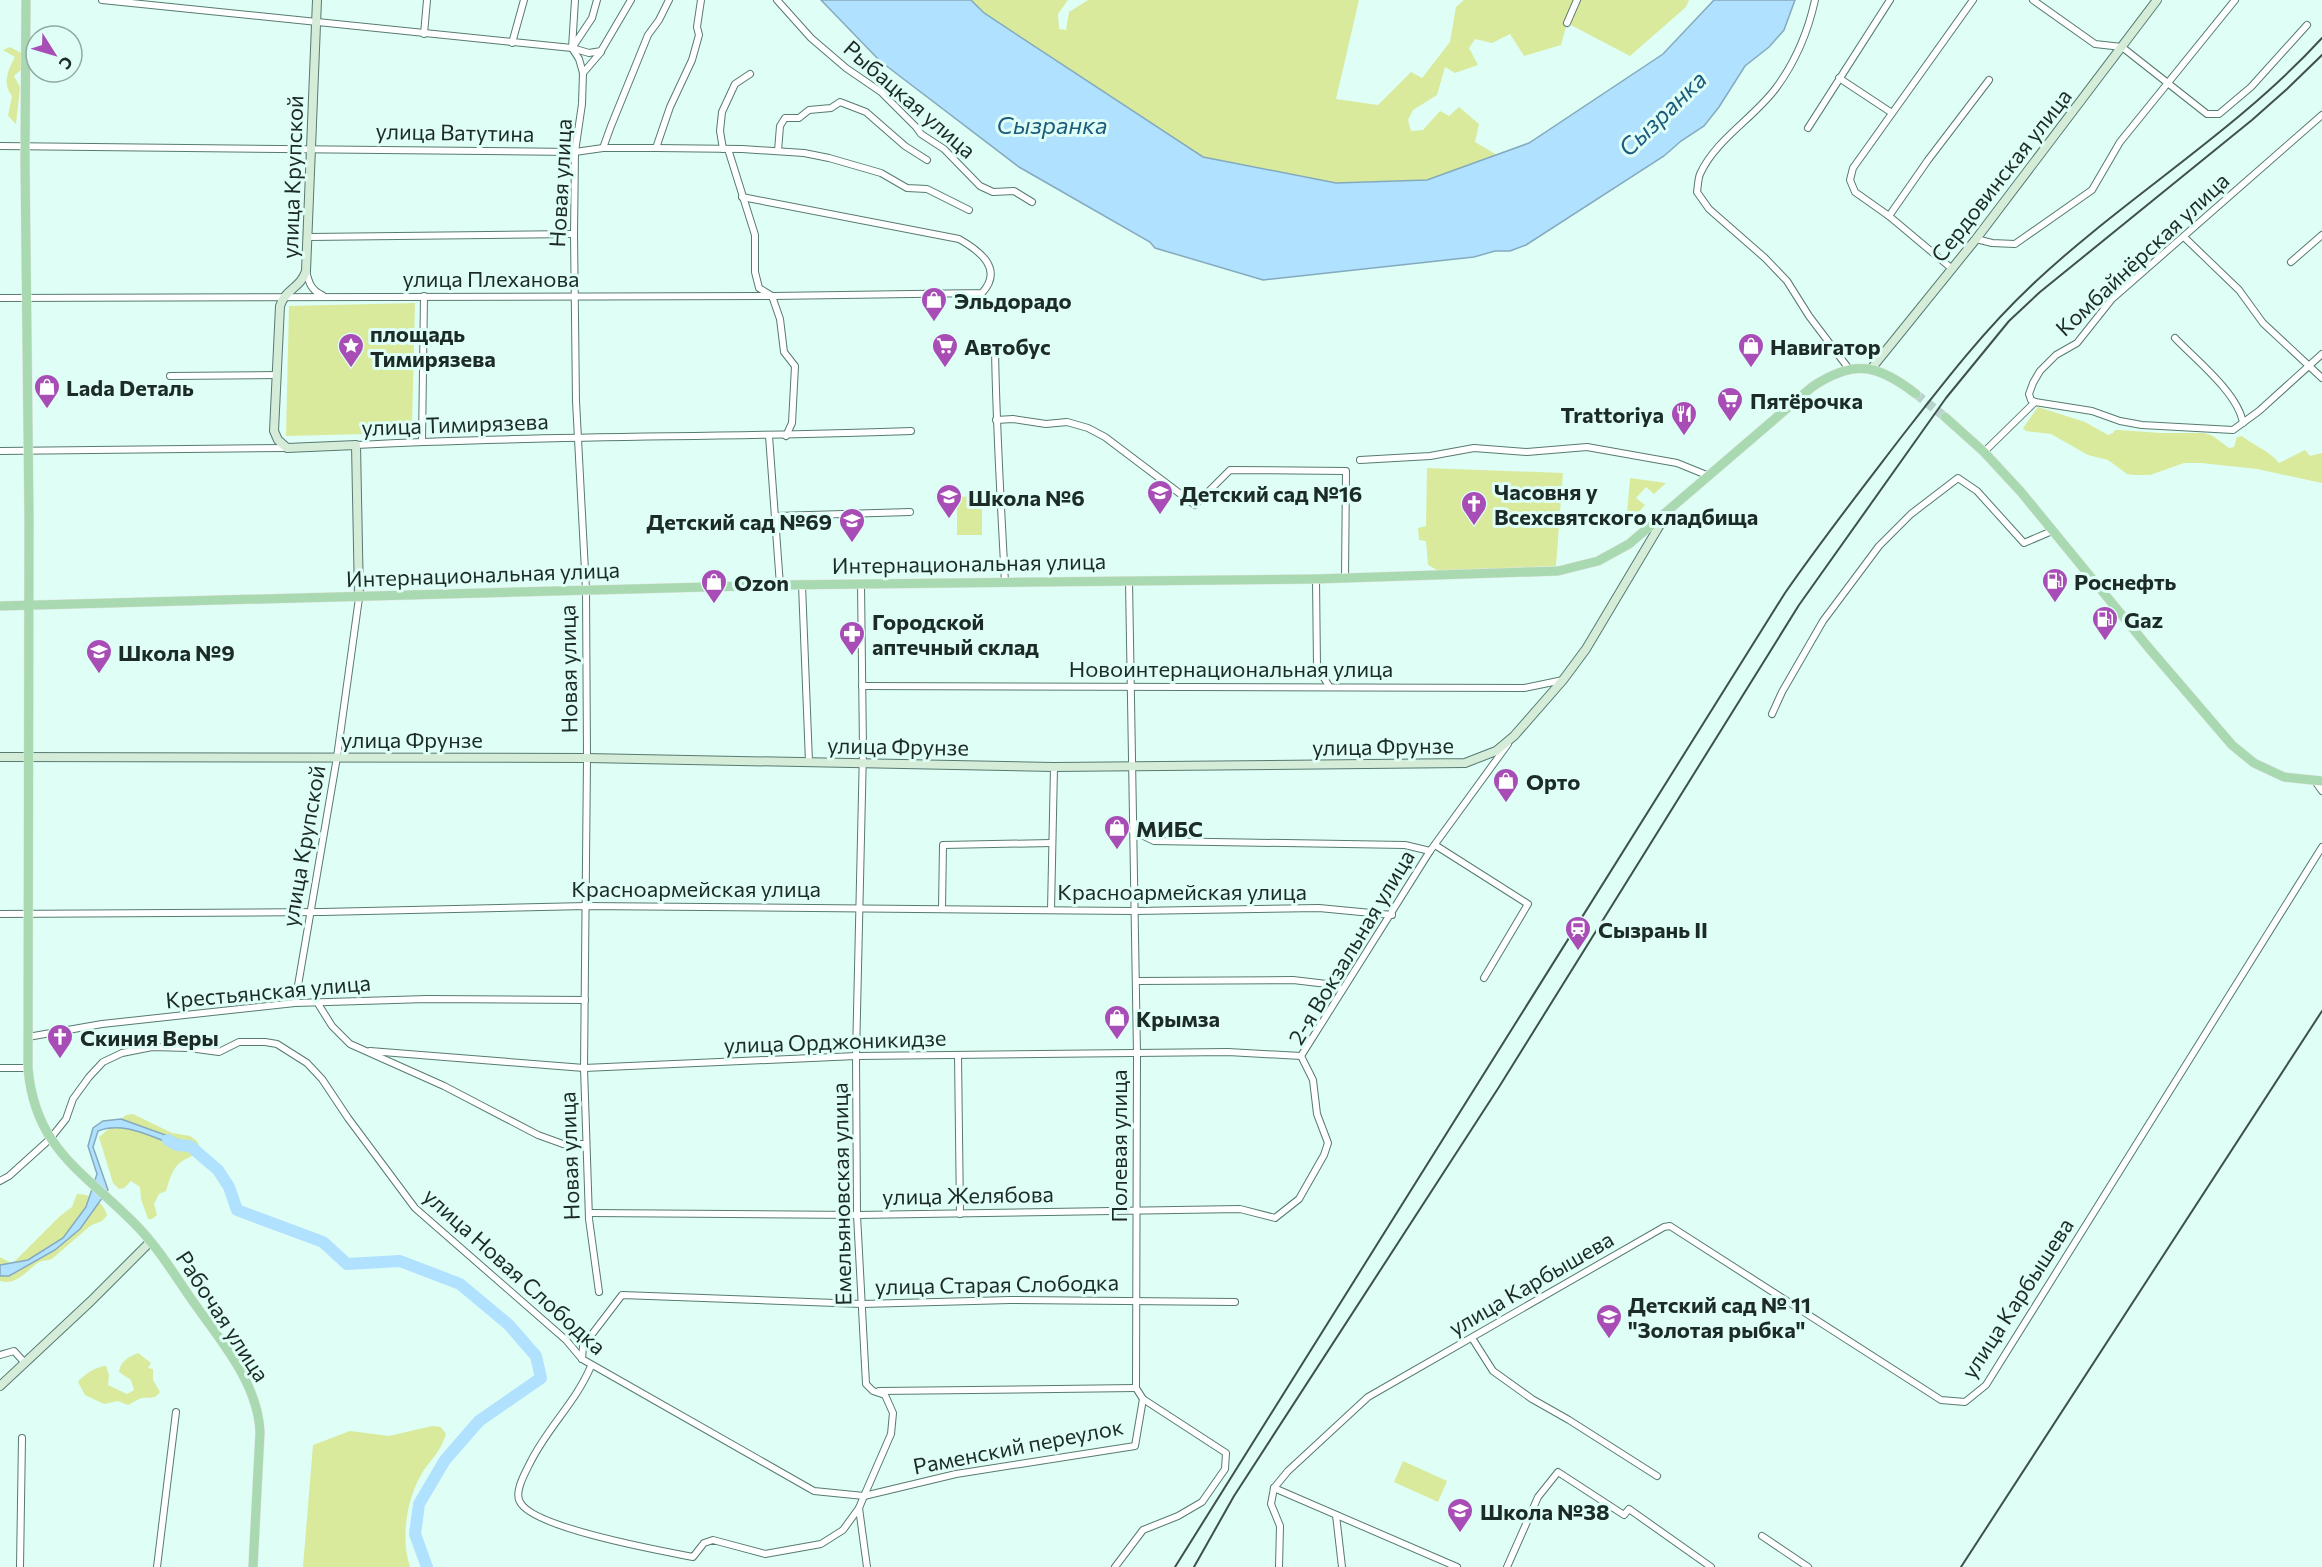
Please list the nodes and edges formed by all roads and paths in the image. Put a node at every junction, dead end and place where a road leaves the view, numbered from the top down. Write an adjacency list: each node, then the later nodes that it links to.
1 (102, 0): 19 (street)
2 (317, 0): 19 (street, улица Крупской)
3 (427, 0): 22 (street)
4 (525, 0): 23 (street)
5 (575, 0): 25 (street)
6 (597, 0): 25 (street)
7 (631, 0): 26 (street)
8 (669, 0): 37 (street)
9 (701, 0): 38 (street)
10 (777, 0): 45 (street, Рыбацкая улица)
11 (1577, 0): 20 (street)
12 (1815, 0): 67 (street)
13 (1890, 0): 29 (street)
14 (1973, 0): 32 (street)
15 (2033, 0): 24 (street)
16 (2157, 0): 24 (street, Сердовинская улица)
17 (2235, 0): 31 (street)
18 (25, 2): 35 (main road, Рабочая улица)
19 (317, 22): 22 (street); 39 (street, улица Крупской)
20 (1567, 23)
21 (2307, 25): 31 (street)
22 (424, 34): 23 (street)
23 (512, 43): 25 (street)
24 (2122, 47): 31 (street); 52 (street, Сердовинская улица)
25 (572, 48): 26 (street); 27 (street, Новая улица)
26 (601, 51): 27 (street)
27 (583, 73): 41 (street, Новая улица)
28 (750, 74): 40 (street)
29 (1839, 78): 32 (street); 34 (street)
30 (1989, 80): 47 (street)
31 (2168, 83): 52 (street)
32 (1892, 113): 47 (street)
33 (2322, 115): 51 (street, Комбайнёрская улица)
34 (1808, 128)
35 (25, 145): 36 (street, улица Ватутина); 39 (street, улица Ватутина); 62 (main road, Рабочая улица)
36 (0, 146)
37 (603, 148): 38 (street, улица Ватутина); 41 (street, улица Ватутина)
38 (656, 148): 40 (street, улица Ватутина)
39 (312, 149): 41 (street, улица Ватутина); 50 (street, улица Крупской)
40 (725, 149): 42 (street, улица Ватутина); 44 (street)
41 (575, 152): 48 (street, Новая улица)
42 (778, 152): 43 (street); 46 (street, улица Ватутина)
43 (927, 160)
44 (742, 197): 60 (street); 60 (street, улица Плеханова)
45 (1032, 202)
46 (969, 210)
47 (1889, 216): 54 (street)
48 (574, 234): 50 (street); 59 (street, Новая улица)
49 (2322, 235): 53 (street)
50 (308, 237): 55 (street, улица Крупской)
51 (2184, 237): 66 (street); 73 (street, Комбайнёрская улица)
52 (1976, 239): 54 (street, Сердовинская улица)
53 (2291, 262)
54 (1951, 268): 68 (street, Сердовинская улица)
55 (306, 271): 56 (street, улица Крупской); 57 (street)
56 (284, 296): 57 (street, улица Плеханова); 62 (street, улица Плеханова); 69 (street)
57 (325, 296): 58 (street, улица Плеханова)
58 (424, 296): 59 (street, улица Плеханова); 81 (street)
59 (575, 296): 60 (street, улица Плеханова); 80 (street, Новая улица)
60 (772, 296): 79 (street)
61 (0, 298): 62 (street, улица Плеханова)
62 (28, 298): 84 (main road, Рабочая улица)
63 (2175, 338): 76 (street)
64 (995, 347): 75 (street)
65 (2322, 354): 66 (street)
66 (2309, 365): 71 (street); 76 (street)
67 (1849, 369): 68 (main road, Интернациональная улица); 88 (main road, Интернациональная улица)
68 (1871, 369): 72 (main road)
69 (277, 375): 70 (street); 83 (street)
70 (170, 376)
71 (2322, 378)
72 (1916, 394)
73 (2035, 402): 76 (street); 86 (street)
74 (1945, 417): 86 (main road)
75 (996, 420): 95 (street); 98 (street)
76 (2243, 423)
77 (911, 431): 79 (street, улица Тимирязева)
78 (769, 436): 79 (street, улица Тимирязева); 80 (street, улица Тимирязева); 91 (street)
79 (786, 436)
80 (578, 438): 81 (street, улица Тимирязева); 102 (street, Новая улица)
81 (422, 442): 82 (street, улица Тимирязева)
82 (356, 445): 83 (street, улица Тимирязева); 103 (street, улица Крупской)
83 (287, 448): 84 (street, улица Тимирязева)
84 (29, 450): 85 (street, улица Тимирязева); 105 (main road, Рабочая улица)
85 (0, 451)
86 (1984, 452): 92 (main road)
87 (1360, 460): 88 (street)
88 (1709, 476): 90 (main road, Интернациональная улица)
89 (910, 512): 91 (street)
90 (1668, 512): 93 (main road, Интернациональная улица); 94 (street, улица Фрунзе)
91 (776, 516): 100 (street)
92 (2052, 531): 110 (street); 120 (main road)
93 (1629, 544): 94 (street); 95 (main road, Интернациональная улица)
94 (1642, 556): 106 (street, улица Фрунзе)
95 (1345, 578): 96 (main road, Интернациональная улица)
96 (1316, 579): 97 (main road, Интернациональная улица); 109 (street)
97 (1129, 581): 98 (main road, Интернациональная улица); 108 (street, Полевая улица)
98 (1005, 583): 99 (main road, Интернациональная улица)
99 (861, 584): 101 (main road, Интернациональная улица); 107 (street, Емельяновская улица)
100 (780, 585): 101 (main road, Интернациональная улица); 102 (main road, Интернациональная улица)
101 (802, 585): 116 (street)
102 (586, 590): 103 (main road, Интернациональная улица); 115 (street, Новая улица)
103 (360, 598): 105 (main road, Интернациональная улица); 114 (street, улица Крупской)
104 (0, 606): 105 (main road, Интернациональная улица)
105 (29, 606): 113 (main road, Рабочая улица)
106 (1563, 680): 109 (street, Новоинтернациональная улица); 111 (street, улица Фрунзе)
107 (862, 686): 108 (street, Новоинтернациональная улица); 117 (street, Емельяновская улица)
108 (1131, 686): 109 (street, Новоинтернациональная улица); 118 (street, Полевая улица)
109 (1329, 686)
110 (1772, 714)
111 (1514, 736): 118 (street, улица Фрунзе); 124 (street, 2-я Вокзальная улица)
112 (0, 757): 113 (street, улица Фрунзе)
113 (29, 757): 114 (street, улица Фрунзе); 133 (main road, Рабочая улица)
114 (337, 757): 115 (street, улица Фрунзе); 132 (street, улица Крупской)
115 (587, 758): 116 (street, улица Фрунзе); 127 (street, Новая улица)
116 (809, 762): 117 (street, улица Фрунзе)
117 (862, 763): 119 (street, улица Фрунзе); 128 (street, Емельяновская улица)
118 (1132, 766): 119 (street, улица Фрунзе); 122 (street, Полевая улица)
119 (1054, 767): 123 (street)
120 (2318, 781): 121 (street)
121 (2322, 791)
122 (1133, 831): 126 (street); 131 (street, Полевая улица)
123 (1052, 843): 129 (street); 130 (street)
124 (1435, 845): 126 (street, 2-я Вокзальная улица); 136 (street)
125 (2322, 847): 164 (street, улица Карбышева)
126 (1430, 851): 135 (street, 2-я Вокзальная улица)
127 (586, 906): 128 (street, Красноармейская улица); 132 (street, Красноармейская улица); 139 (street, Новая улица)
128 (859, 907): 129 (street, Красноармейская улица); 146 (street, Емельяновская улица)
129 (942, 908): 130 (street, Красноармейская улица)
130 (1052, 910): 131 (street, Красноармейская улица)
131 (1134, 911): 135 (street, Красноармейская улица); 137 (street, Полевая улица)
132 (309, 912): 133 (street, Красноармейская улица); 141 (street, улица Крупской)
133 (28, 913): 134 (street, Красноармейская улица); 142 (main road, Рабочая улица)
134 (0, 914)
135 (1392, 915): 138 (street, 2-я Вокзальная улица)
136 (1484, 978)
137 (1136, 981): 138 (street); 144 (street, Полевая улица)
138 (1342, 989): 147 (street, 2-я Вокзальная улица)
139 (585, 1000): 140 (street, Крестьянская улица); 150 (street, Новая улица)
140 (317, 1002): 141 (street, Крестьянская улица); 143 (street)
141 (295, 1003): 142 (street, Крестьянская улица)
142 (28, 1037): 149 (main road, Рабочая улица)
143 (370, 1051): 150 (street, улица Орджоникидзе); 152 (street)
144 (1137, 1054): 145 (street, улица Орджоникидзе); 147 (street, улица Орджоникидзе); 154 (street, Полевая улица)
145 (958, 1055): 146 (street, улица Орджоникидзе); 156 (street)
146 (856, 1056): 150 (street, улица Орджоникидзе); 157 (street, Емельяновская улица)
147 (1301, 1056): 158 (street, 2-я Вокзальная улица)
148 (0, 1068): 149 (street)
149 (28, 1068): 151 (main road, Рабочая улица)
150 (584, 1068): 152 (street, Новая улица)
151 (50, 1139): 153 (street, улица Новая Слободка); 159 (main road, Рабочая улица); 166 (street, улица Новая Слободка)
152 (586, 1144): 155 (street, Новая улица)
153 (0, 1181)
154 (1136, 1210): 156 (street, улица Желябова); 158 (street, улица Желябова); 161 (street, Полевая улица)
155 (588, 1213): 157 (street, улица Желябова); 160 (street, Новая улица)
156 (960, 1214): 157 (street, улица Желябова)
157 (857, 1215): 163 (street, Емельяновская улица)
158 (1275, 1218)
159 (150, 1242): 167 (street); 183 (main road, Рабочая улица)
160 (599, 1292)
161 (1136, 1300): 162 (street, улица Старая Слободка); 163 (street, улица Старая Слободка); 170 (street, Полевая улица)
162 (1235, 1302)
163 (862, 1304): 166 (street, улица Старая Слободка); 171 (street, Емельяновская улица)
164 (1472, 1338): 175 (street); 176 (street, улица Карбышева)
165 (0, 1355): 167 (street)
166 (582, 1359): 168 (street, улица Новая Слободка)
167 (26, 1362): 169 (street)
168 (591, 1366): 177 (street, улица Новая Слободка); 178 (street)
169 (0, 1386)
170 (1136, 1388): 171 (street); 172 (street)
171 (873, 1391): 177 (street, Емельяновская улица)
172 (1143, 1399): 177 (street, Раменский переулок); 185 (street)
173 (176, 1412): 182 (street)
174 (22, 1438): 181 (street)
175 (1657, 1476)
176 (1274, 1488): 179 (street); 186 (street)
177 (864, 1496): 178 (street)
178 (859, 1508): 184 (street)
179 (1336, 1515): 187 (street); 188 (street)
180 (1762, 1536): 191 (street)
181 (20, 1567)
182 (157, 1567)
183 (253, 1567)
184 (867, 1567)
185 (1115, 1567)
186 (1279, 1567)
187 (1342, 1567)
188 (1457, 1567)
189 (1507, 1567): 190 (street)
190 (1711, 1567)
191 (1808, 1567)

